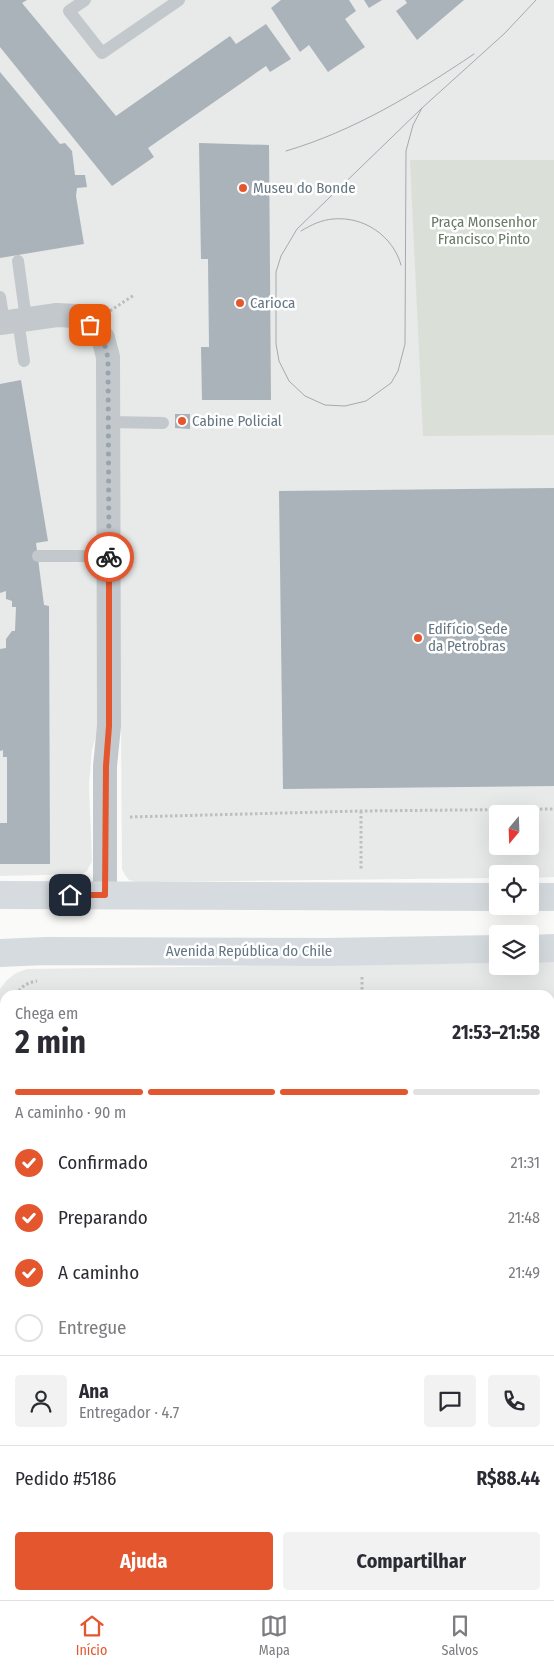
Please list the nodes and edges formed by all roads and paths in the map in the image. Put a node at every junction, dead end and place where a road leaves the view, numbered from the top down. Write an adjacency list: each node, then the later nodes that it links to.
1 (85, 0): 2 (lane)
2 (179, 0)
3 (18, 261): 5 (lane)
4 (0, 297): 5 (lane)
5 (12, 321): 6 (lane); 7 (street)
6 (24, 361)
7 (109, 422): 8 (lane); 10 (street)
8 (164, 423)
9 (38, 556): 10 (lane)
10 (110, 556): 13 (street)
11 (554, 809): 12 (path)
12 (361, 811): 13 (path); 14 (path)
13 (105, 818): 15 (street)
14 (361, 859)
15 (105, 895): 16 (main road); 17 (main road)
16 (0, 896)
17 (489, 897)
18 (539, 897): 19 (main road)
19 (554, 897)
20 (554, 948): 22 (main road)
21 (489, 949): 23 (main road, Avenida República do Chile)
22 (539, 949)
23 (0, 953)
24 (38, 981): 25 (path)
25 (19, 990)

